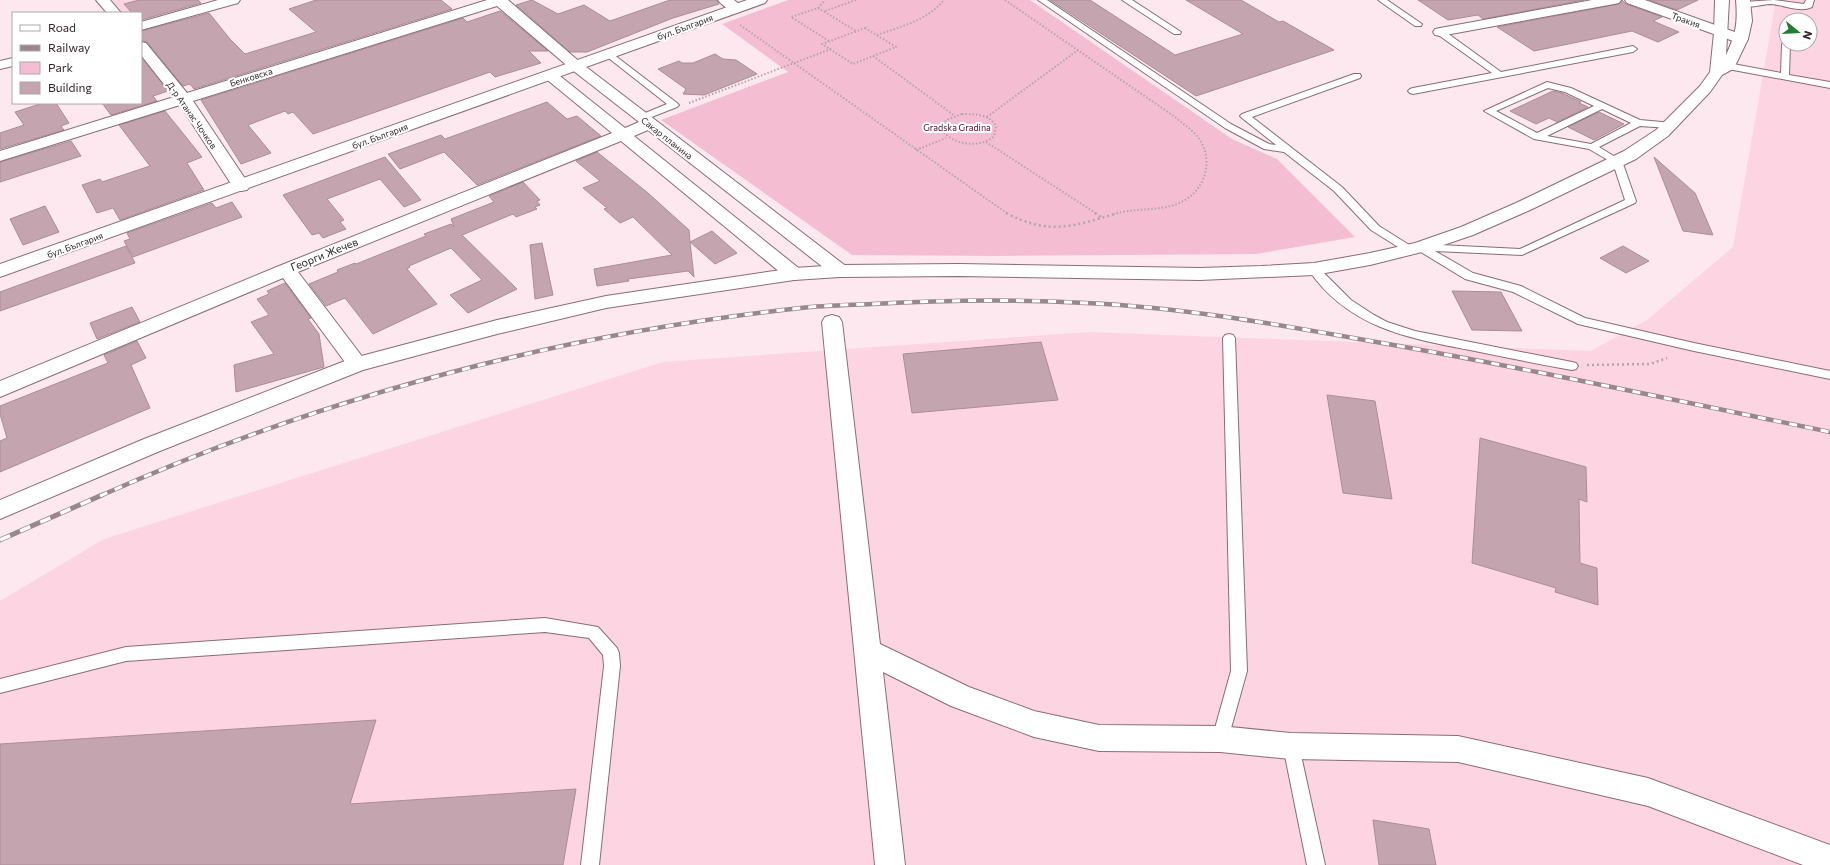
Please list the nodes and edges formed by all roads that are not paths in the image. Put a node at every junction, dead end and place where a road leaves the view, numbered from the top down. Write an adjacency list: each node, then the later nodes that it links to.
1 (103, 0): 14 (street)
2 (233, 0): 16 (street)
3 (499, 0): 27 (street, Сакар планина); 35 (street, Бенковска)
4 (760, 0): 13 (street, бул. България)
5 (1042, 0): 43 (lane)
6 (1126, 0): 17 (lane)
7 (1382, 0): 15 (lane)
8 (1614, 0): 18 (street)
9 (1632, 0): 19 (street, Тракия)
10 (1722, 0): 19 (street)
11 (1810, 0): 12 (lane)
12 (1744, 1): 20 (street)
13 (728, 7): 24 (street, бул. България)
14 (113, 12)
15 (1418, 24)
16 (142, 26)
17 (1177, 32)
18 (1440, 32): 29 (lane)
19 (1721, 32): 20 (street, Тракия); 28 (street)
20 (1740, 39): 28 (street)
21 (142, 47): 35 (street, Д-р Атанас Чочков)
22 (1633, 49): 29 (lane)
23 (1786, 52): 32 (lane)
24 (609, 54): 27 (street, бул. България); 37 (lane)
25 (12, 62): 26 (street)
26 (0, 65)
27 (576, 66): 30 (street, бул. България); 37 (street, Сакар планина)
28 (1722, 69): 32 (lane); 39 (street)
29 (1500, 74): 34 (lane)
30 (550, 75): 40 (street); 46 (street, бул. България)
31 (1357, 76): 43 (lane)
32 (1785, 76): 33 (lane)
33 (1830, 85)
34 (1413, 91)
35 (183, 98): 44 (street, Бенковска); 46 (street, Д-р Атанас Чочков)
36 (1601, 106): 38 (lane); 41 (lane); 41 (lane)
37 (645, 121): 40 (street, Георги Жечев); 50 (street, Сакар планина)
38 (1638, 123): 39 (lane); 42 (lane)
39 (1670, 125): 45 (street)
40 (624, 134): 49 (street, Георги Жечев); 52 (street)
41 (1537, 136): 42 (lane)
42 (1592, 147): 45 (lane)
43 (1286, 149): 47 (lane)
44 (0, 156)
45 (1617, 161): 47 (street); 47 (lane)
46 (241, 186): 51 (street, бул. България)
47 (1415, 248): 48 (street); 57 (lane)
48 (1314, 268): 50 (street); 56 (lane)
49 (286, 270): 55 (street); 58 (street, Георги Жечев)
50 (840, 271): 52 (street)
51 (0, 272)
52 (794, 274): 55 (street)
53 (832, 322): 60 (street)
54 (1228, 338): 62 (lane)
55 (357, 364): 59 (street)
56 (1572, 366)
57 (1830, 375)
58 (0, 389)
59 (0, 510)
60 (867, 651): 62 (street); 66 (street)
61 (0, 686): 65 (lane)
62 (1220, 739): 63 (street)
63 (1291, 746): 64 (street); 67 (lane)
64 (1830, 860)
65 (590, 865)
66 (890, 865)
67 (1316, 865)

